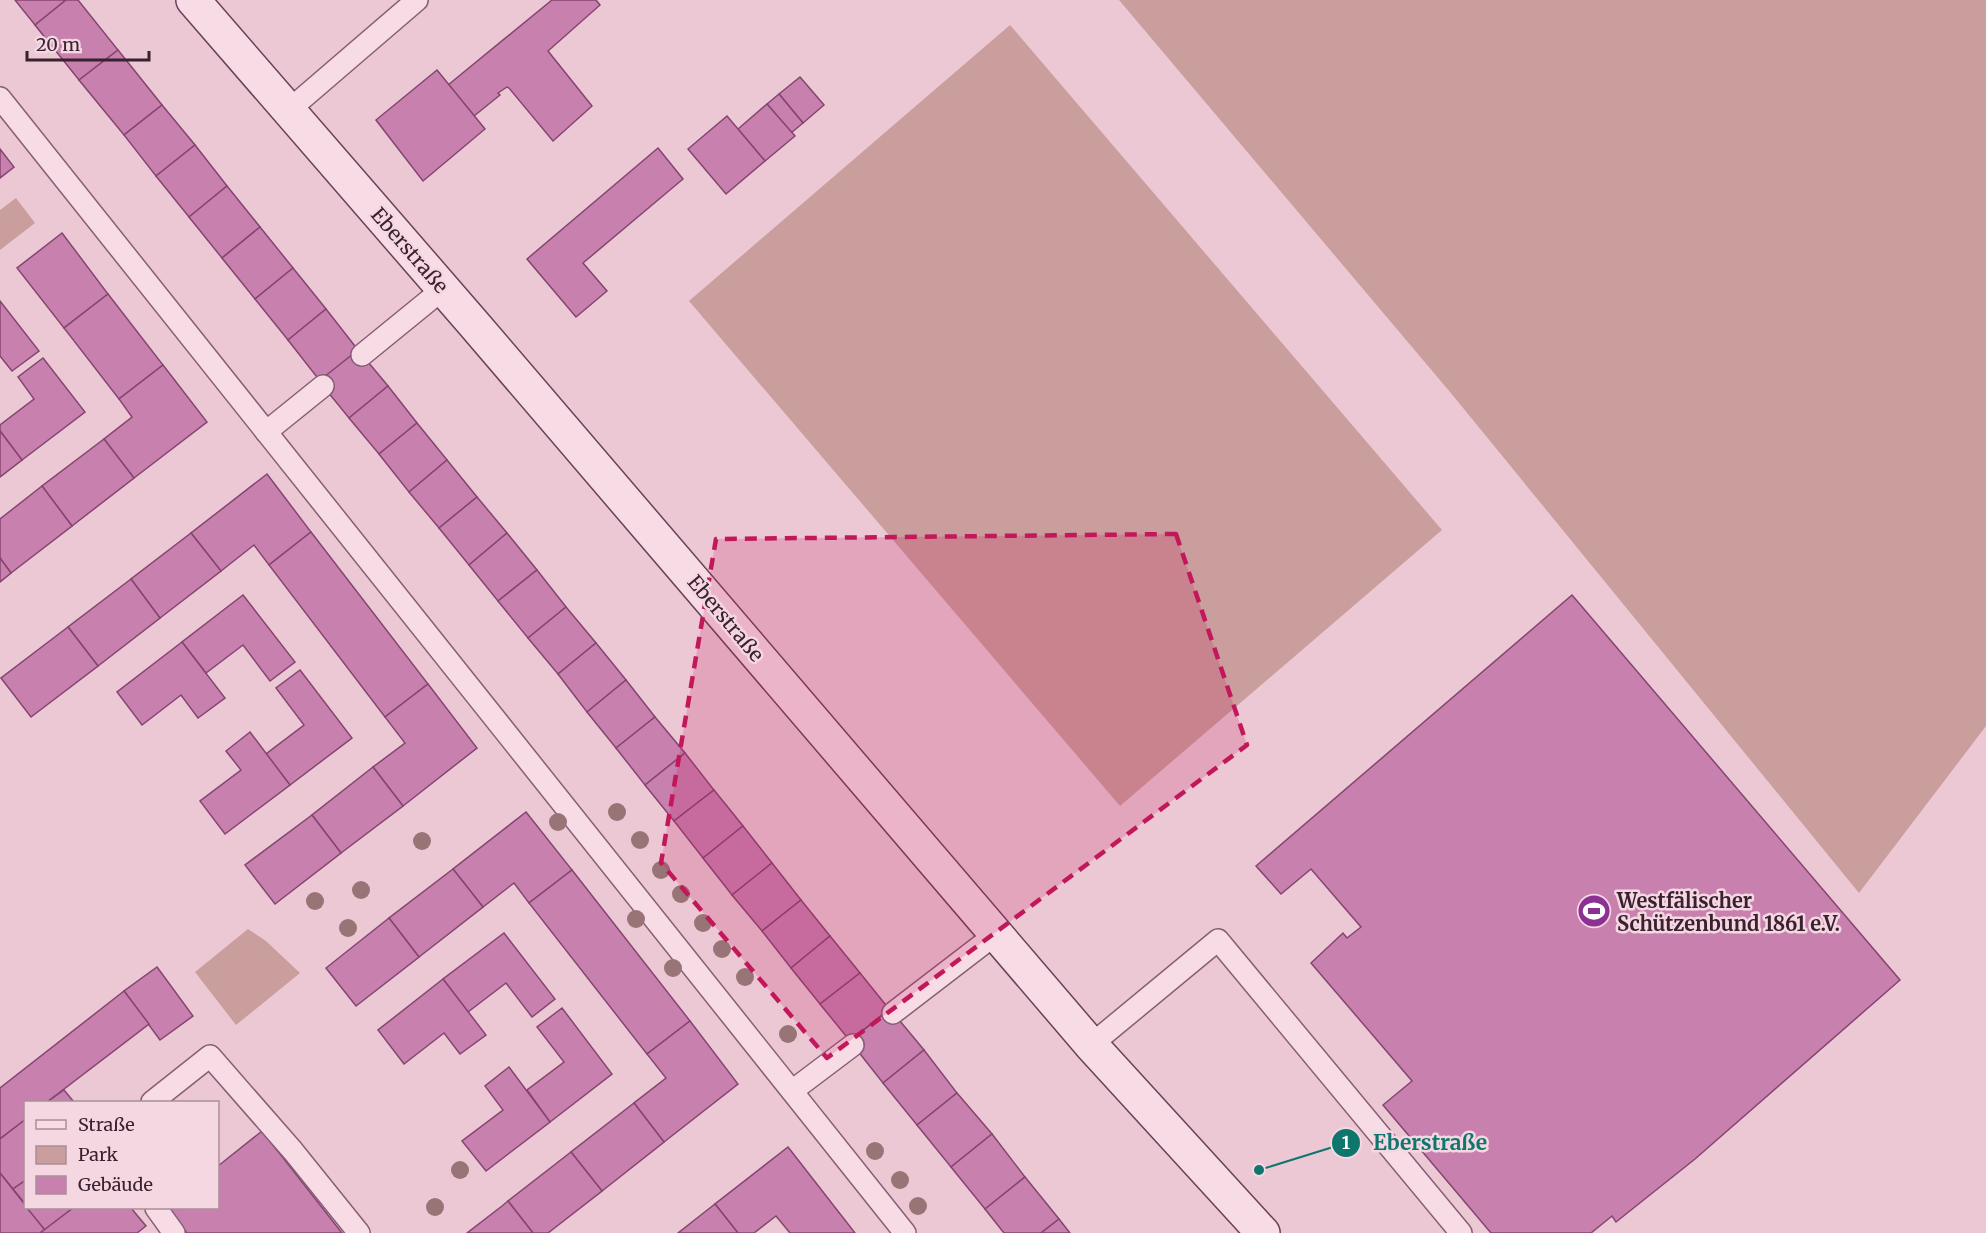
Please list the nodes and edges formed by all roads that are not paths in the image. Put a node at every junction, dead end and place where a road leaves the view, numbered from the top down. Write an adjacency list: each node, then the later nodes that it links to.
1 (193, 0): 4 (street, Eberstraße)
2 (417, 0): 4 (lane)
3 (0, 98): 8 (lane)
4 (289, 110): 5 (street, Eberstraße)
5 (443, 288): 6 (lane); 9 (street, Eberstraße)
6 (362, 355)
7 (323, 386): 8 (lane)
8 (266, 432): 13 (lane)
9 (996, 934): 10 (lane); 12 (street, Eberstraße)
10 (893, 1013)
11 (852, 1045): 13 (lane)
12 (1091, 1046): 19 (street, Eberstraße); 20 (lane)
13 (792, 1091): 18 (lane)
14 (153, 1101): 17 (lane)
15 (157, 1209): 16 (lane)
16 (174, 1233)
17 (359, 1233)
18 (905, 1233)
19 (1263, 1233)
20 (1461, 1233)

